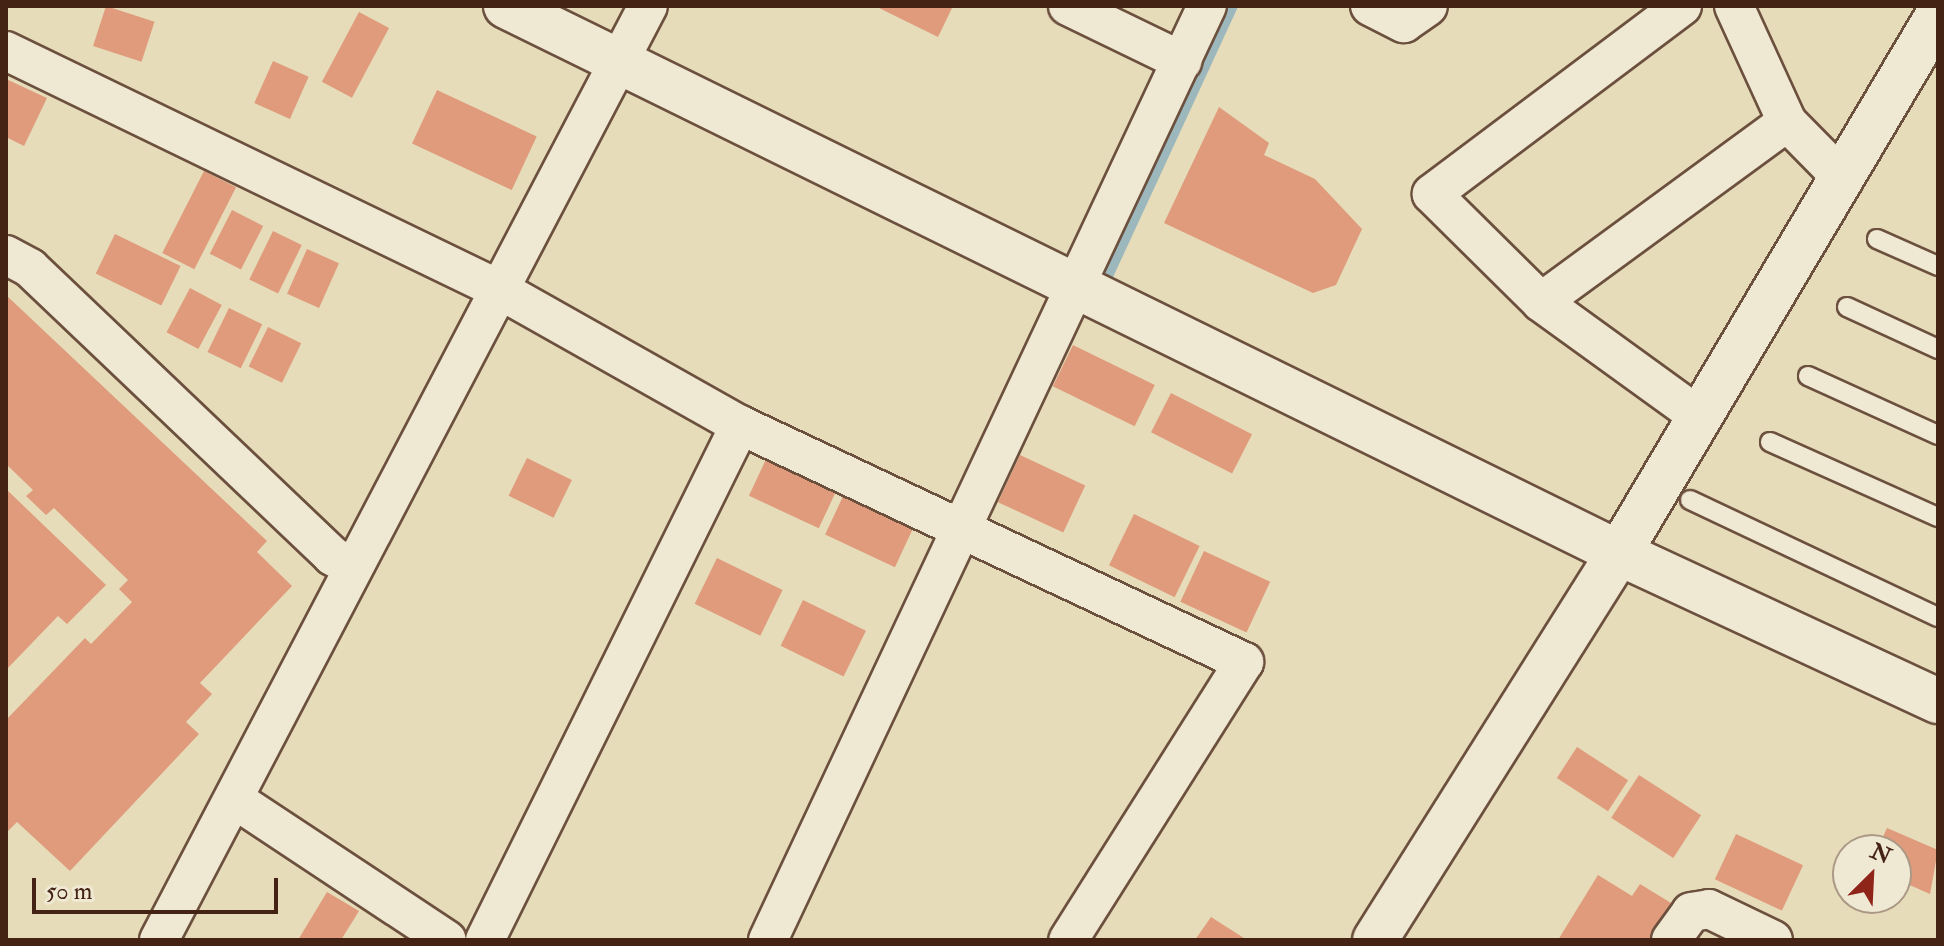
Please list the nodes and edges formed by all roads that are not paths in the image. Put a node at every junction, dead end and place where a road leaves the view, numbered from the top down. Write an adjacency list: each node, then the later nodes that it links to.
1 (506, 6): 12 (street)
2 (648, 6): 12 (street)
3 (1068, 6): 11 (street)
4 (1207, 6): 11 (street)
5 (1370, 6): 6 (street)
6 (1428, 6)
7 (1682, 6): 20 (street)
8 (1734, 6): 13 (street)
9 (1938, 15): 14 (street)
10 (6, 51): 19 (street)
11 (1182, 61): 18 (street)
12 (620, 62): 18 (street); 19 (street)
13 (1787, 122): 14 (street); 20 (street)
14 (1844, 180): 24 (street)
15 (1877, 239): 17 (lane)
16 (6, 255): 32 (street)
17 (1938, 266)
18 (1075, 288): 30 (street); 31 (street)
19 (500, 290): 25 (street); 32 (street)
20 (1541, 302): 24 (street)
21 (1847, 307): 22 (lane)
22 (1938, 349)
23 (1808, 376): 26 (lane)
24 (1701, 418): 31 (street)
25 (740, 425): 30 (street); 38 (street)
26 (1938, 435)
27 (1770, 442): 29 (lane)
28 (1690, 500): 33 (lane)
29 (1938, 517)
30 (962, 531): 39 (street); 40 (street)
31 (1619, 553): 34 (street); 41 (street)
32 (353, 567): 35 (street)
33 (1938, 617)
34 (1938, 701)
35 (234, 799): 36 (street); 37 (street)
36 (159, 940)
37 (447, 940)
38 (485, 940)
39 (768, 940)
40 (1068, 940)
41 (1375, 940)
42 (1671, 940): 43 (street)
43 (1773, 940)

